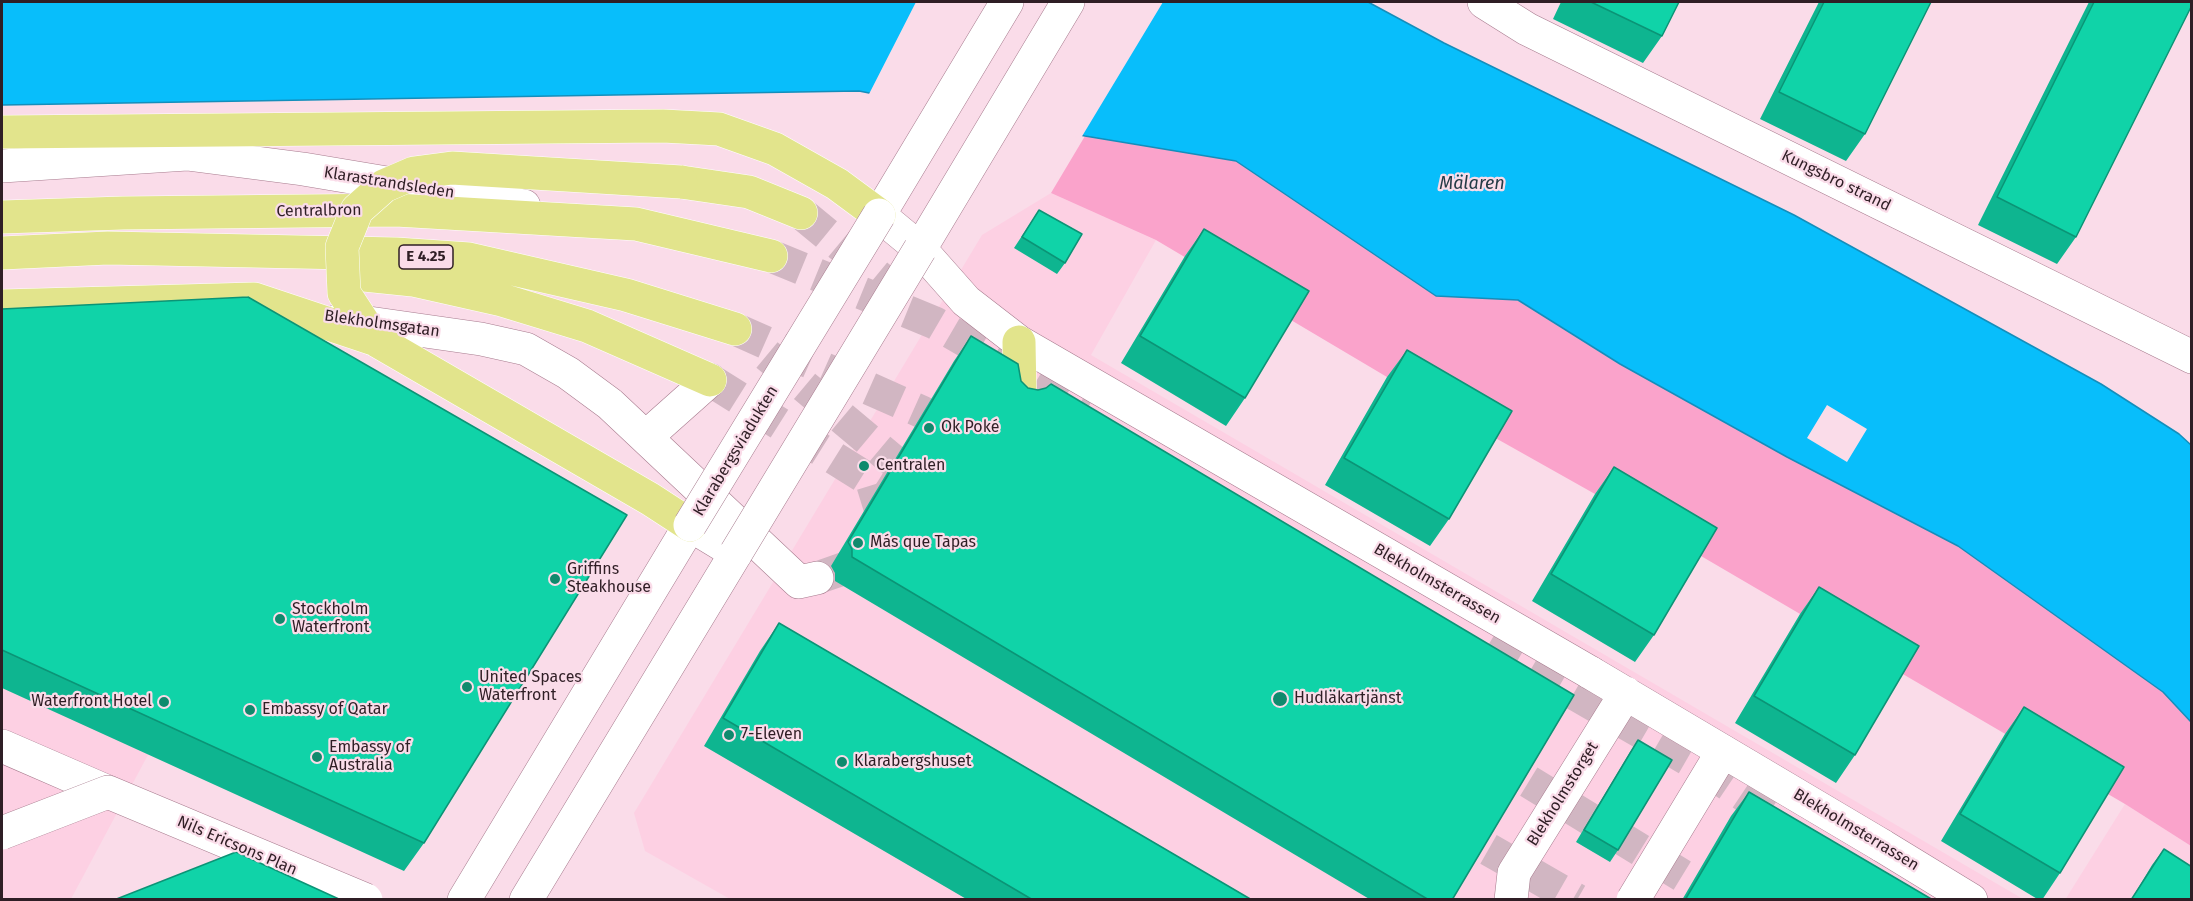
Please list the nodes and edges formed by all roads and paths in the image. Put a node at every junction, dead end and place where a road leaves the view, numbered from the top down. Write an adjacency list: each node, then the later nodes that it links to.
1 (1007, 2): 7 (street, Klarabergsviadukten)
2 (1068, 2): 11 (street)
3 (1484, 2): 19 (street, Kungsbro strand)
4 (2, 132): 7 (highway)
5 (2, 166): 9 (street, Klarastrandsleden)
6 (801, 213): 17 (highway, bridge)
7 (879, 215): 11 (street, Blekholmsterrassen); 23 (street, Klarabergsviadukten, bridge)
8 (2, 216): 9 (highway, Centralbron)
9 (636, 224): 13 (highway, Klarastrandsleden)
10 (108, 248): 12 (highway, E 4.25); 16 (highway, E 4.25); 20 (highway)
11 (920, 249): 18 (street, Blekholmsterrassen); 24 (street, bridge)
12 (2, 253)
13 (771, 256)
14 (2, 306): 17 (highway, bridge)
15 (2, 322): 22 (street, Blekholmsgatan)
16 (735, 329)
17 (374, 339): 23 (highway)
18 (1018, 342): 21 (highway, bridge); 26 (street, Blekholmsterrassen, bridge)
19 (2192, 357)
20 (710, 380): 22 (street)
21 (1020, 396)
22 (646, 437): 25 (street, Blekholmsgatan)
23 (690, 525): 24 (street); 32 (street, Klarabergsviadukten)
24 (736, 554): 33 (street)
25 (817, 578)
26 (1626, 693): 28 (street, Blekholmsterrassen, bridge); 34 (street, Blekholmstorget, bridge)
27 (2, 746): 29 (street, Nils Ericsons Plan)
28 (1723, 751): 35 (street, bridge); 36 (street, Blekholmsterrassen, bridge)
29 (108, 792): 30 (street, bridge); 31 (street, Nils Ericsons Plan, bridge)
30 (2, 833)
31 (366, 900)
32 (464, 900)
33 (526, 900)
34 (1511, 900)
35 (1633, 900)
36 (1971, 900)

